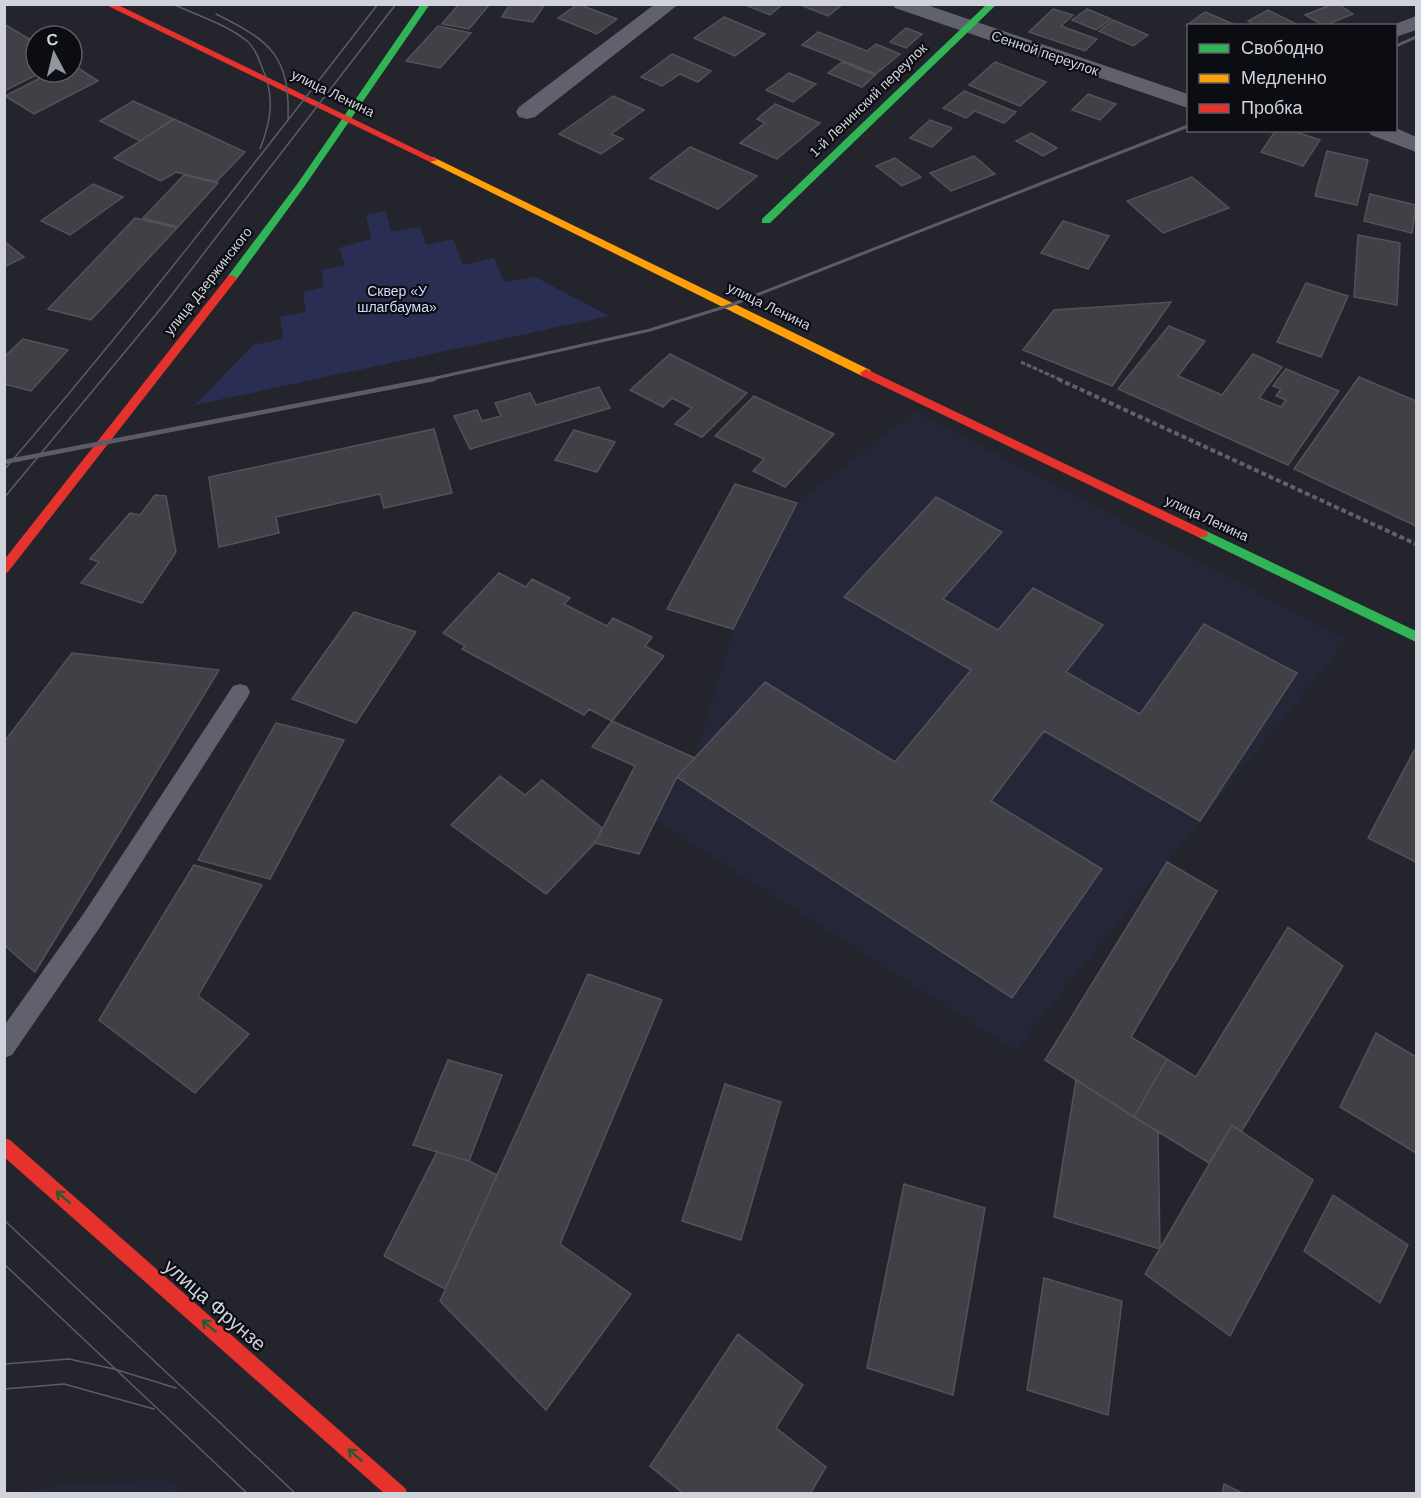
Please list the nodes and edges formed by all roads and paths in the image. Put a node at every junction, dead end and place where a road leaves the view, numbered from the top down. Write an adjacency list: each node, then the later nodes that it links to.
1 (108, 4): 11 (main road, улица Ленина)
2 (426, 4): 11 (main road, улица Дзержинского)
3 (669, 4): 10 (street)
4 (902, 4): 7 (street, Сенной переулок)
5 (993, 4): 7 (main road, 1-й Ленинский переулок)
6 (1416, 22): 8 (street)
7 (968, 27): 9 (street, Сенной переулок); 14 (main road, 1-й Ленинский переулок)
8 (1397, 31)
9 (1187, 101)
10 (527, 112)
11 (347, 118): 17 (main road, улица Дзержинского); 18 (main road, улица Ленина)
12 (1384, 132): 13 (street)
13 (1416, 145)
14 (766, 221)
15 (1021, 362): 16 (path)
16 (1416, 544)
17 (4, 569)
18 (1416, 637)
19 (240, 692): 20 (lane)
20 (4, 1047)
21 (4, 1146): 22 (main road, улица Фрунзе, one-way to 21)
22 (399, 1494)

